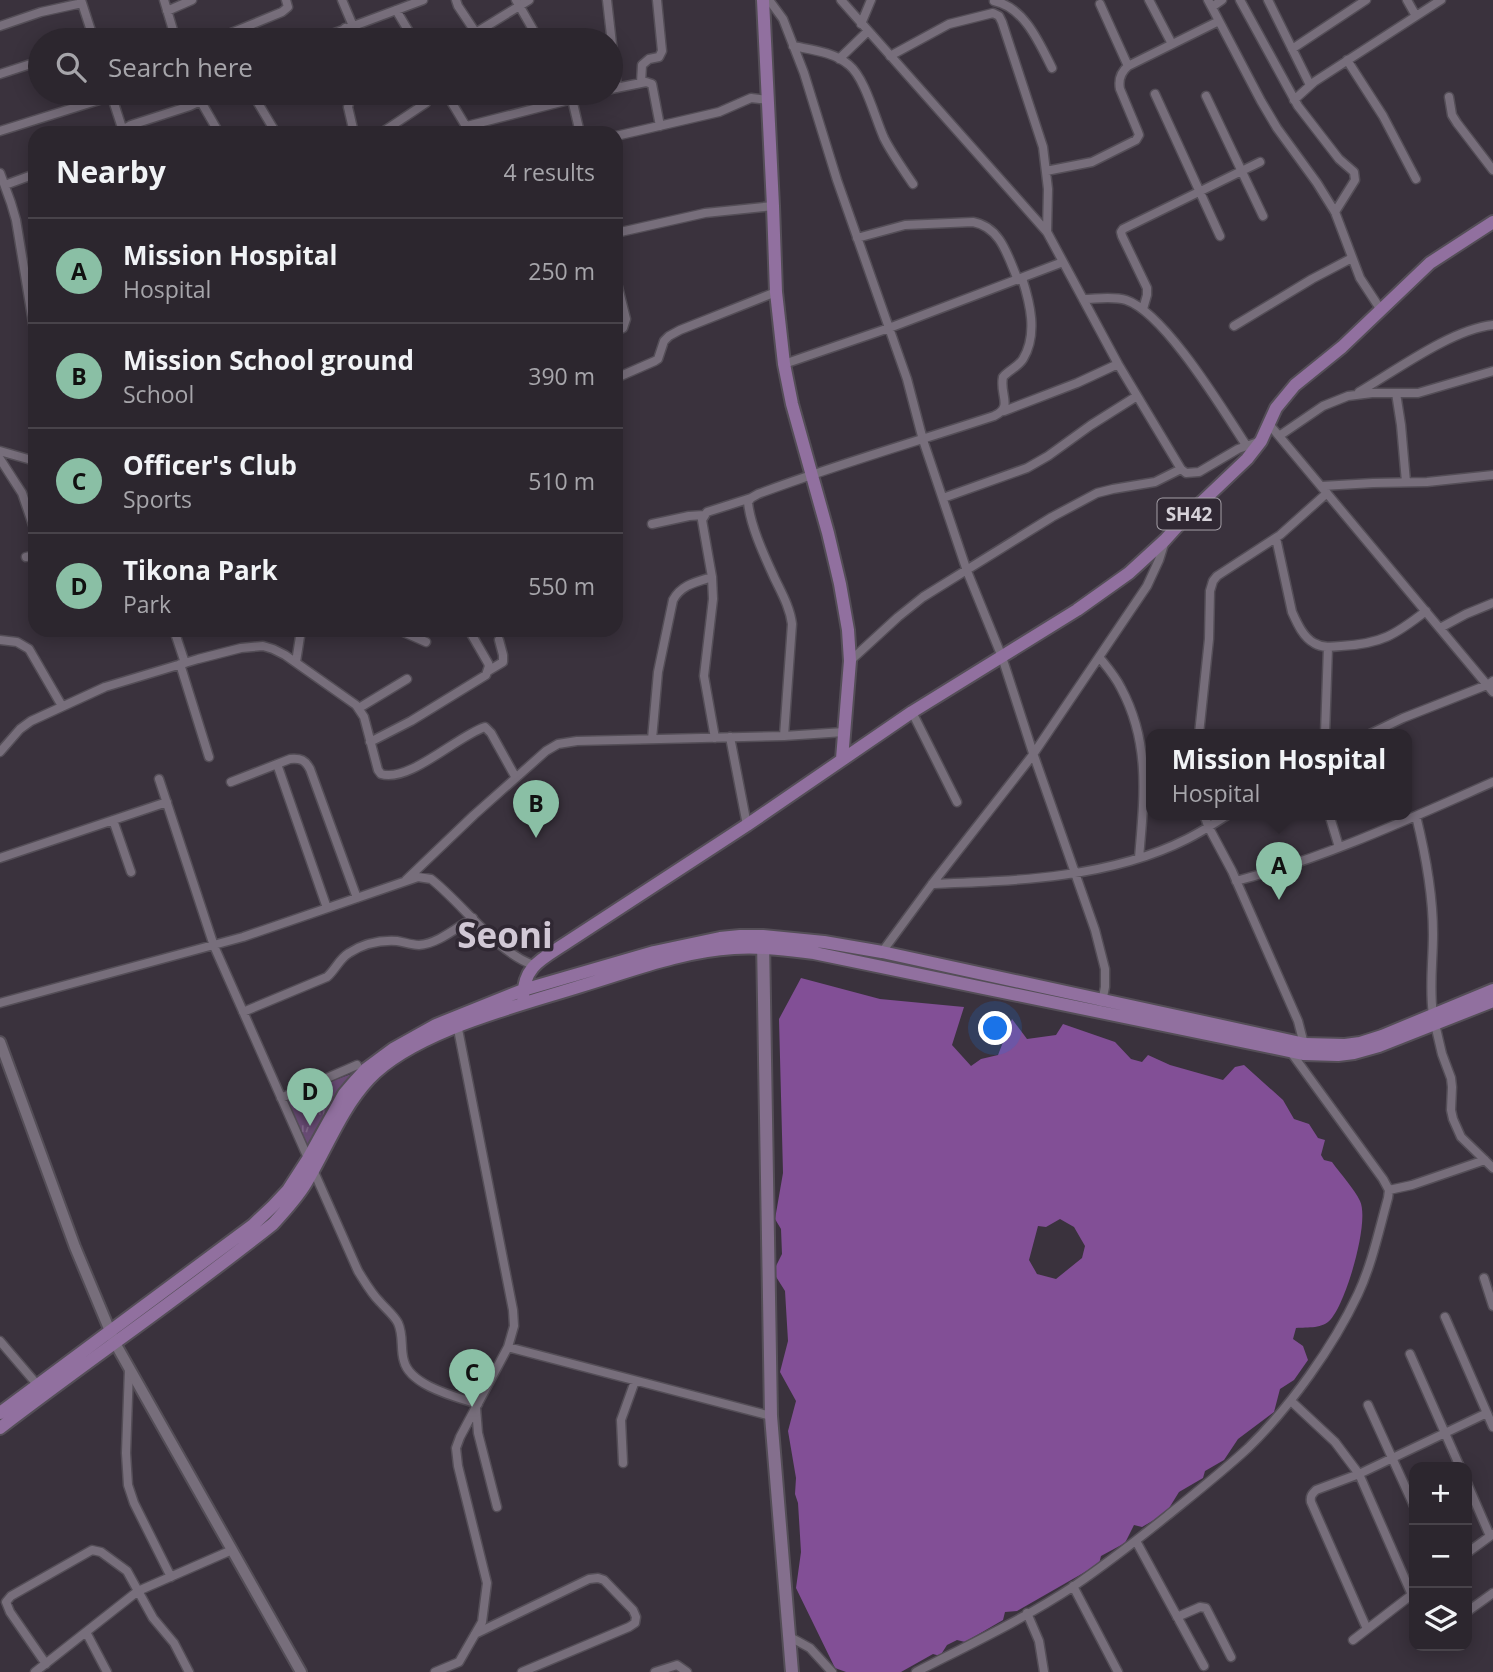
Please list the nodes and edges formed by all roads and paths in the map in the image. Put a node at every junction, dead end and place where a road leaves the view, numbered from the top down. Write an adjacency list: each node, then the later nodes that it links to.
1 (164, 0): 27 (street)
2 (192, 0): 27 (street)
3 (286, 0): 36 (street)
4 (342, 0): 33 (street)
5 (423, 0): 26 (street)
6 (456, 0): 38 (street)
7 (529, 0): 23 (street)
8 (607, 0): 41 (street)
9 (657, 0): 53 (street)
10 (763, 0): 59 (main road)
11 (769, 0): 44 (street)
12 (841, 0): 31 (street)
13 (871, 0): 31 (street)
14 (1149, 0): 43 (street)
15 (1222, 0): 24 (street)
16 (1240, 0): 60 (street)
17 (1268, 0): 45 (street)
18 (1366, 0): 45 (street)
19 (1407, 0): 29 (street)
20 (1441, 0): 29 (street)
21 (82, 1): 32 (street); 34 (street)
22 (999, 1): 28 (street); 51 (street)
23 (518, 3): 39 (street); 40 (street)
24 (1210, 3): 30 (street)
25 (1100, 4): 50 (street)
26 (396, 10): 33 (street); 37 (street)
27 (167, 11): 35 (street)
28 (993, 13): 46 (street); 86 (street)
29 (1416, 16): 48 (street)
30 (1219, 20): 43 (street); 94 (street)
31 (861, 24): 42 (street)
32 (0, 26)
33 (349, 27)
34 (90, 28)
35 (172, 28)
36 (243, 28)
37 (407, 28)
38 (473, 28)
39 (483, 28)
40 (532, 28)
41 (609, 28)
42 (868, 31): 46 (street); 47 (street)
43 (1172, 44): 50 (street)
44 (793, 46): 47 (street); 100 (street)
45 (1292, 49): 54 (street)
46 (890, 56): 98 (street)
47 (839, 59): 90 (street)
48 (1347, 60): 54 (street); 89 (street)
49 (28, 65): 52 (street)
50 (1128, 66): 86 (street)
51 (1052, 68)
52 (0, 74)
53 (641, 83): 55 (street); 80 (street)
54 (1310, 85): 60 (street)
55 (623, 87)
56 (1155, 94): 92 (street)
57 (1206, 96): 84 (street)
58 (1449, 97): 85 (street)
59 (768, 100): 80 (street); 93 (main road)
60 (1294, 100): 94 (street)
61 (78, 105): 81 (street)
62 (114, 105): 71 (street)
63 (192, 105): 72 (street)
64 (203, 105): 73 (street)
65 (259, 105): 74 (street)
66 (349, 105): 75 (street)
67 (423, 105): 76 (street)
68 (453, 105): 77 (street)
69 (552, 105): 78 (street)
70 (573, 105): 79 (street)
71 (120, 126)
72 (130, 126)
73 (215, 126)
74 (272, 126)
75 (352, 126)
76 (392, 126)
77 (466, 126)
78 (481, 126)
79 (578, 126)
80 (660, 126): 82 (street)
81 (0, 131)
82 (623, 134)
83 (1260, 162): 84 (street)
84 (1242, 170): 92 (street); 95 (street)
85 (1493, 170)
86 (1046, 171): 98 (street)
87 (0, 173): 91 (street)
88 (28, 177): 91 (street)
89 (1416, 179)
90 (913, 184)
91 (5, 185): 105 (street)
92 (1199, 191): 99 (street); 108 (street)
93 (773, 206): 97 (street); 104 (main road)
94 (1335, 212): 101 (street)
95 (1263, 216)
96 (1493, 222): 109 (main road, SH42)
97 (623, 231)
98 (1047, 232): 102 (street)
99 (1220, 236)
100 (857, 238): 103 (street); 113 (street)
101 (1352, 258): 109 (street); 111 (street)
102 (1063, 262): 103 (street); 106 (street)
103 (1020, 279): 113 (street); 121 (street)
104 (776, 292): 114 (main road); 117 (street)
105 (28, 293)
106 (1083, 299): 108 (street); 115 (street)
107 (623, 308): 112 (street)
108 (1143, 309): 126 (street)
109 (1381, 310): 122 (main road, SH42)
110 (1493, 325): 119 (street)
111 (1234, 326)
112 (623, 328)
113 (889, 328): 114 (street); 124 (street)
114 (784, 364): 131 (main road)
115 (1118, 364): 120 (street); 121 (street)
116 (1493, 371): 118 (street)
117 (623, 376)
118 (1396, 393): 119 (street); 133 (street)
119 (1356, 394): 123 (street)
120 (1137, 397): 130 (street); 136 (street)
121 (1004, 411): 124 (street)
122 (1269, 424): 123 (street); 125 (main road, SH42)
123 (1279, 436): 134 (street)
124 (923, 440): 131 (street); 136 (street)
125 (1261, 441): 126 (street); 141 (main road, SH42)
126 (1246, 445): 130 (street)
127 (0, 451): 129 (street)
128 (0, 459): 137 (street)
129 (28, 459)
130 (1181, 469): 142 (street)
131 (811, 474): 135 (street); 157 (main road)
132 (1493, 475): 133 (street)
133 (1406, 482): 134 (street)
134 (1324, 489): 140 (street); 145 (street)
135 (751, 498): 138 (street); 170 (street)
136 (943, 498): 142 (street)
137 (28, 511)
138 (704, 515): 139 (street); 143 (street)
139 (652, 524)
140 (1276, 538): 154 (street); 166 (street)
141 (1165, 540): 155 (main road, SH42); 156 (street)
142 (967, 571): 155 (street); 157 (street)
143 (712, 577): 172 (street); 173 (street)
144 (1493, 603): 146 (street)
145 (1426, 611): 146 (street); 154 (street)
146 (1440, 628): 162 (street)
147 (176, 637): 159 (street)
148 (300, 637): 158 (street)
149 (416, 637): 153 (street)
150 (473, 637): 160 (street)
151 (0, 640): 163 (street)
152 (499, 640): 160 (street)
153 (426, 642)
154 (1328, 647): 167 (street)
155 (1002, 657): 165 (main road, SH42); 176 (street)
156 (1099, 657): 176 (street); 197 (street)
157 (850, 660): 169 (main road)
158 (296, 662): 159 (street); 164 (street)
159 (183, 664): 163 (street); 177 (street)
160 (488, 671): 174 (street)
161 (407, 679): 164 (street)
162 (1491, 686): 168 (street)
163 (62, 706): 175 (street)
164 (359, 708): 174 (street)
165 (912, 712): 178 (main road, SH42); 185 (street)
166 (1200, 729)
167 (1325, 729)
168 (1380, 729)
169 (844, 732): 170 (street); 178 (main road)
170 (784, 736): 171 (street)
171 (730, 737): 172 (street); 193 (street)
172 (715, 738): 173 (street)
173 (652, 739): 180 (street)
174 (370, 742): 180 (street)
175 (0, 751)
176 (1033, 753): 199 (street); 202 (street)
177 (208, 757)
178 (842, 759): 193 (main road)
179 (277, 764): 182 (street); 203 (street); 204 (street)
180 (516, 778): 200 (street)
181 (159, 779): 184 (street)
182 (231, 782)
183 (1493, 782): 186 (street)
184 (167, 802): 188 (street); 207 (street)
185 (957, 802)
186 (1416, 816): 187 (street); 217 (street)
187 (1412, 818)
188 (113, 820): 196 (street); 198 (street)
189 (1206, 820): 194 (street)
190 (1219, 820): 194 (street)
191 (1331, 820): 195 (street)
192 (1406, 820): 195 (street)
193 (747, 825): 209 (main road)
194 (1208, 827): 197 (street); 201 (street)
195 (1339, 847): 201 (street)
196 (0, 858)
197 (1139, 858): 199 (street)
198 (131, 872)
199 (1075, 874): 202 (street); 215 (street)
200 (405, 881): 203 (street); 205 (street)
201 (1236, 881): 221 (street)
202 (932, 884): 208 (street)
203 (357, 898): 204 (street)
204 (327, 908): 207 (street)
205 (473, 918): 209 (street); 216 (street)
206 (763, 942): 208 (main road); 210 (main road); 214 (main road); 215 (main road); 244 (main road)
207 (214, 946): 213 (street); 216 (street)
208 (882, 952): 215 (main road)
209 (534, 965): 210 (main road)
210 (523, 990): 214 (main road); 218 (main road)
211 (1493, 990): 217 (main road)
212 (1493, 1001): 217 (main road)
213 (0, 1003)
214 (523, 1004): 218 (main road)
215 (1100, 1006): 220 (main road)
216 (243, 1012): 223 (street)
217 (1434, 1019): 221 (main road); 224 (street)
218 (457, 1022): 225 (main road); 233 (street)
219 (0, 1042): 231 (street)
220 (1289, 1046): 221 (main road); 227 (street)
221 (1304, 1049)
222 (357, 1065): 223 (street)
223 (281, 1098): 225 (street)
224 (1485, 1160): 226 (street); 227 (street)
225 (311, 1165): 231 (main road); 241 (street)
226 (1493, 1168)
227 (1389, 1190): 238 (street)
228 (1484, 1278): 229 (street)
229 (1493, 1306)
230 (1445, 1317): 242 (street)
231 (113, 1338): 235 (street); 237 (main road)
232 (0, 1341): 237 (street)
233 (508, 1347): 236 (street); 241 (street)
234 (1410, 1354): 247 (street)
235 (129, 1368): 258 (street); 259 (street)
236 (635, 1381): 244 (street); 250 (street)
237 (41, 1389): 243 (main road); 246 (main road)
238 (1291, 1401): 251 (street); 256 (street)
239 (1493, 1402): 242 (street)
240 (1368, 1405): 248 (street)
241 (477, 1406): 254 (street); 270 (street)
242 (1485, 1409): 245 (street); 247 (street)
243 (0, 1413)
244 (771, 1416): 271 (main road)
245 (1493, 1427)
246 (0, 1428)
247 (1444, 1434): 248 (street); 249 (street)
248 (1393, 1458): 251 (street); 253 (street)
249 (1458, 1462)
250 (623, 1463)
251 (1360, 1474): 261 (street); 268 (street)
252 (1472, 1493): 255 (street)
253 (1409, 1495)
254 (497, 1507)
255 (1492, 1535): 257 (street)
256 (1136, 1541): 260 (street); 267 (street)
257 (1472, 1549)
258 (232, 1550): 259 (street); 279 (street)
259 (171, 1577): 262 (street)
260 (1073, 1586): 266 (street); 288 (street)
261 (1410, 1588)
262 (138, 1591): 269 (street); 274 (street); 278 (street)
263 (1493, 1592): 265 (street)
264 (1409, 1597): 268 (street)
265 (1472, 1608)
266 (1027, 1614): 286 (street); 287 (street)
267 (1177, 1617): 273 (street); 275 (street)
268 (1367, 1629): 272 (street)
269 (86, 1632): 274 (street); 277 (street)
270 (475, 1634): 280 (street); 281 (street)
271 (790, 1637): 284 (main road); 285 (street)
272 (1353, 1640)
273 (1231, 1657)
274 (46, 1664): 276 (street)
275 (1204, 1666)
276 (36, 1672)
277 (107, 1672)
278 (189, 1672)
279 (301, 1672)
280 (435, 1672)
281 (522, 1672)
282 (654, 1672): 283 (street)
283 (687, 1672)
284 (792, 1672)
285 (832, 1672)
286 (916, 1672)
287 (1044, 1672)
288 (1118, 1672)

